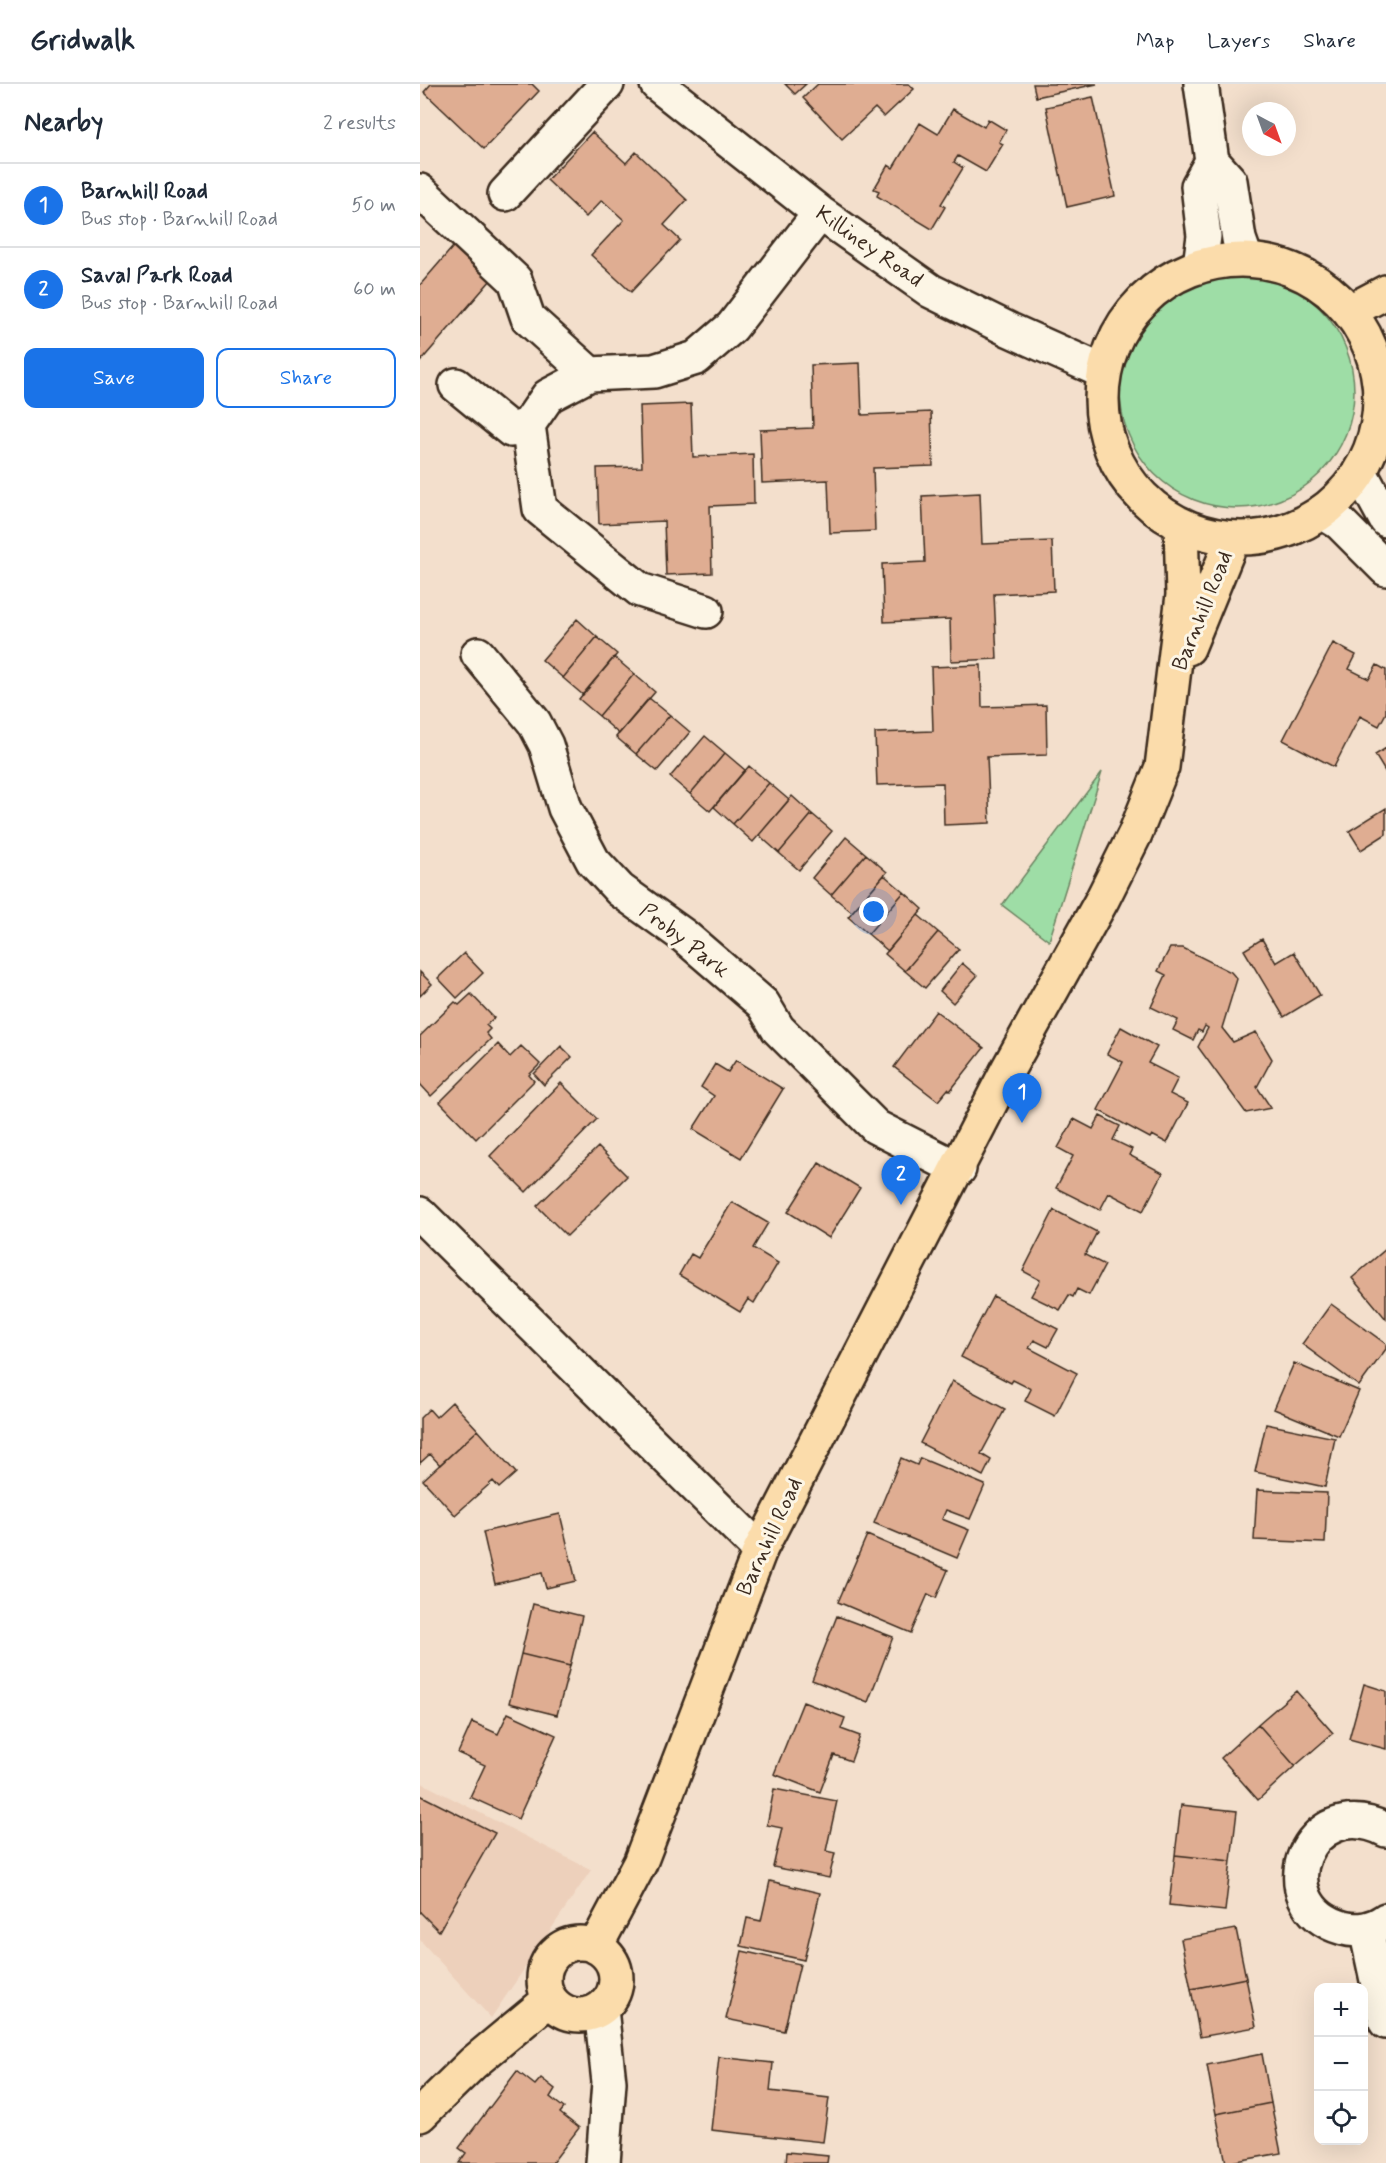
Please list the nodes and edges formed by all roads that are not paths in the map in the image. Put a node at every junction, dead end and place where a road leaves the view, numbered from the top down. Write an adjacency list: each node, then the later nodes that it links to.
1 (607, 84): 6 (street)
2 (657, 84): 7 (street, Killiney Road)
3 (1201, 84): 4 (street)
4 (1212, 161): 8 (street); 9 (street)
5 (420, 191): 14 (street)
6 (505, 194)
7 (820, 213): 13 (street, Killiney Road); 14 (street)
8 (1246, 259): 9 (main road); 11 (main road)
9 (1200, 265): 13 (main road)
10 (1386, 292): 11 (main road)
11 (1350, 311): 12 (main road)
12 (1379, 345): 17 (main road)
13 (1104, 372): 20 (main road)
14 (590, 374): 16 (street)
15 (456, 385): 16 (street)
16 (528, 425): 23 (street)
17 (1360, 472): 18 (main road); 19 (street)
18 (1322, 512): 21 (main road); 22 (street)
19 (1386, 520)
20 (1181, 525): 21 (main road); 25 (main road, Barnhill Road)
21 (1233, 538): 25 (main road, Barnhill Road)
22 (1386, 569)
23 (706, 610)
24 (478, 654): 26 (street, Proby Park)
25 (1173, 683): 26 (main road, Barnhill Road)
26 (959, 1169): 28 (main road, Barnhill Road)
27 (420, 1214): 28 (street)
28 (760, 1550): 31 (main road, Barnhill Road)
29 (1386, 1830): 30 (street)
30 (1376, 1925): 34 (street)
31 (596, 1946): 32 (main road); 33 (main road)
32 (550, 2000): 33 (main road); 35 (main road)
33 (601, 2009): 36 (street)
34 (1386, 2022)
35 (420, 2115)
36 (603, 2163)

